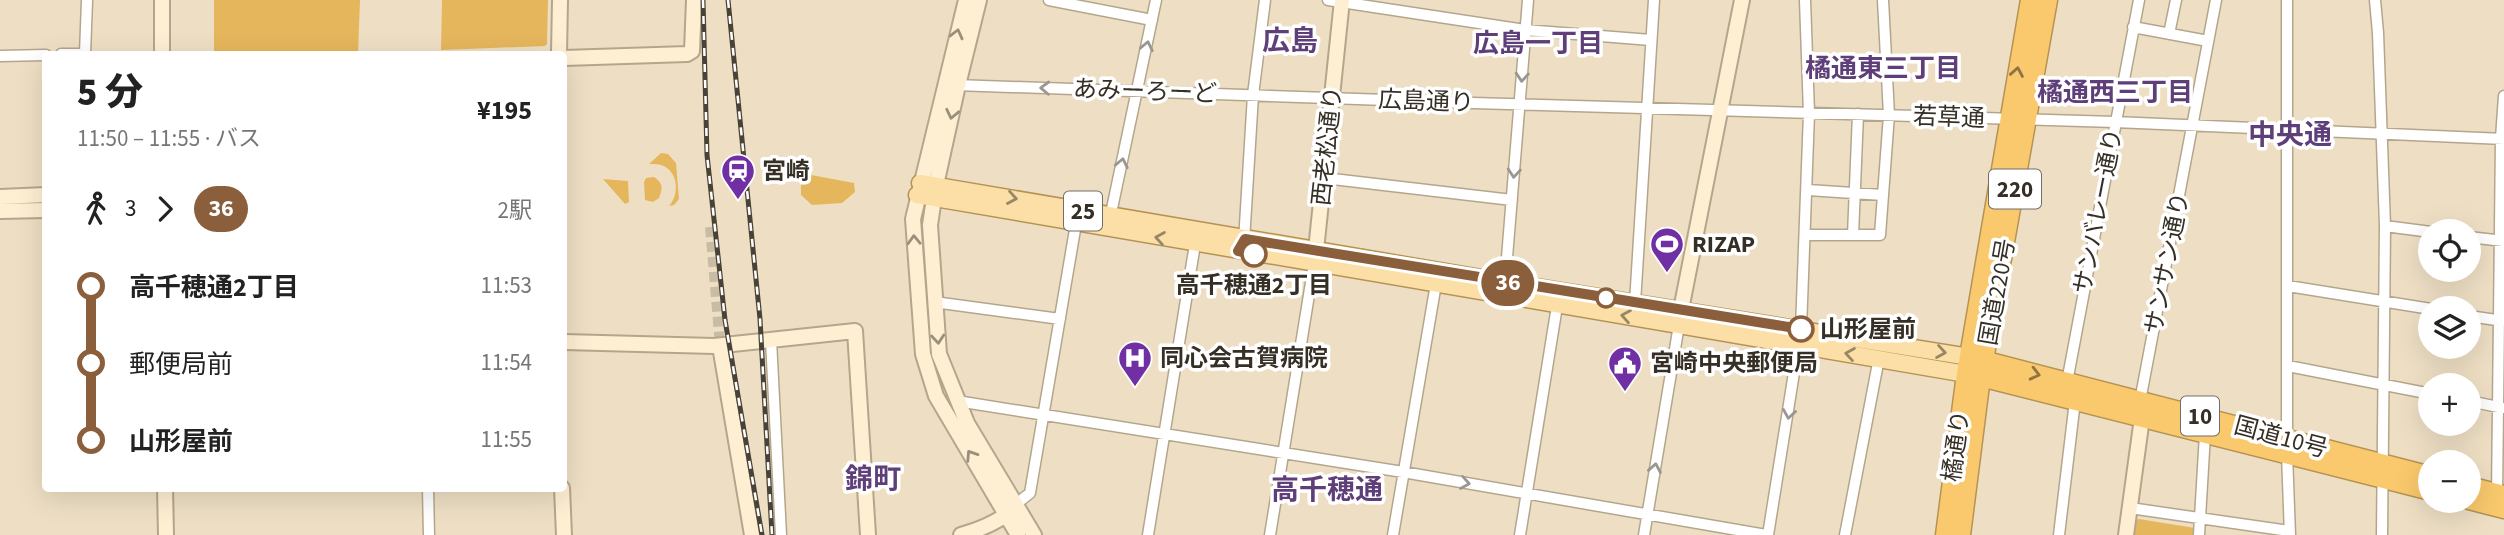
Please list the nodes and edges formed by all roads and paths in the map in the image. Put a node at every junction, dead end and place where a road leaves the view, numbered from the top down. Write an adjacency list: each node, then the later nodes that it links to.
1 (87, 0): 31 (street)
2 (162, 0): 32 (street)
3 (560, 0): 33 (street)
4 (694, 0): 36 (street)
5 (966, 0): 37 (street, one-way to 5)
6 (979, 0): 37 (street)
7 (1049, 0): 24 (street)
8 (1156, 0): 25 (street)
9 (1265, 0): 39 (street)
10 (1328, 0): 11 (street)
11 (1342, 0): 27 (street); 41 (street, 西老松通り)
12 (1528, 0): 27 (street)
13 (1654, 0): 29 (street)
14 (1742, 0): 44 (street)
15 (1805, 0): 45 (street)
16 (1884, 0): 47 (street)
17 (2029, 0): 48 (highway, 国道220号 / 220, one-way to 17)
18 (2048, 0): 48 (highway, 国道220号 / 220)
19 (2139, 0): 26 (street, サンバレー通り)
20 (2176, 0): 28 (street)
21 (2214, 0): 30 (street, サンサン通り)
22 (2287, 0): 51 (street)
23 (2375, 0): 52 (street)
24 (1075, 3): 25 (street)
25 (1152, 20): 38 (street, one-way to 25)
26 (2133, 27): 28 (street); 49 (street, サンバレー通り)
27 (1525, 30): 29 (street); 42 (street, one-way to 42)
28 (2169, 34): 30 (street)
29 (1651, 40): 43 (street)
30 (2208, 41): 50 (street, サンサン通り)
31 (85, 51)
32 (162, 51)
33 (559, 51)
34 (0, 55): 35 (street)
35 (42, 55)
36 (567, 58)
37 (952, 84): 38 (street, あみーろーど, one-way to 37); 55 (street)
38 (1137, 91): 39 (street, あみーろーど); 65 (street, one-way to 38)
39 (1253, 95): 41 (street, あみーろーど); 73 (street)
40 (2504, 96): 53 (street)
41 (1332, 98): 42 (street, 広島通り); 54 (street, 西老松通り)
42 (1520, 105): 43 (street, 広島通り); 61 (street, one-way to 61)
43 (1646, 108): 44 (street, 広島通り); 81 (street)
44 (1720, 111): 45 (street, 若草通); 83 (street)
45 (1810, 113): 46 (street, 若草通); 56 (street)
46 (1858, 114): 47 (street, 若草通); 57 (street)
47 (1889, 115): 48 (street, 若草通); 59 (street)
48 (2017, 120): 49 (street, 若草通); 94 (highway, 国道220号 / 220)
49 (2115, 122): 50 (street, 若草通); 95 (street, サンバレー通り)
50 (2193, 125): 51 (street, 若草通); 102 (street, サンサン通り)
51 (2286, 130): 52 (street, 若草通); 77 (street)
52 (2382, 134): 53 (street, 若草通); 66 (street)
53 (2502, 138): 72 (street)
54 (1324, 178): 61 (street); 74 (street, 西老松通り)
55 (927, 190): 64 (main road, 25); 80 (street); 120 (street, one-way to 55)
56 (1808, 190): 57 (street); 68 (street)
57 (1855, 193): 59 (street); 69 (street)
58 (42, 195): 60 (street)
59 (1883, 195): 69 (street)
60 (0, 197)
61 (1511, 200): 76 (street)
62 (42, 210): 63 (street)
63 (0, 211)
64 (1077, 217): 65 (main road, 25); 85 (street)
65 (1109, 222): 70 (main road, 25)
66 (2385, 226): 67 (street); 79 (street)
67 (2418, 230)
68 (1807, 235): 69 (street); 87 (street)
69 (1853, 235)
70 (1197, 237): 73 (main road, 25); 104 (street)
71 (2481, 238): 72 (street)
72 (2502, 241): 86 (street)
73 (1242, 245): 74 (main road, 25)
74 (1315, 257): 75 (main road, 25); 107 (street)
75 (1437, 278): 76 (main road, 25); 78 (main road, 25); 109 (street)
76 (1505, 282): 78 (main road, 25)
77 (2288, 286): 79 (street); 93 (street)
78 (1558, 297): 81 (main road, 25); 83 (main road, 25, one-way to 78); 116 (street)
79 (2384, 301): 82 (street); 96 (street)
80 (934, 302): 85 (street); 98 (street, one-way to 98)
81 (1635, 303): 83 (main road, 25)
82 (2418, 307)
83 (1680, 318): 87 (main road, 25); 91 (main road, 25); 121 (street, one-way to 83)
84 (2481, 318): 86 (street)
85 (1060, 319): 103 (street)
86 (2502, 321): 101 (street)
87 (1801, 329): 91 (street); 94 (main road, 25, one-way to 94)
88 (771, 340): 90 (street); 129 (street); 130 (street)
89 (567, 342): 90 (street)
90 (720, 346): 128 (street)
91 (1800, 346): 92 (main road, 25, one-way to 91); 139 (street, one-way to 139)
92 (1879, 358): 94 (main road, 25); 140 (street)
93 (2288, 366): 96 (street); 106 (street)
94 (1975, 367): 95 (highway, 国道10号 / 10, one-way to 95); 99 (highway, 国道10号 / 10); 141 (highway, 橘通り); 142 (highway, 橘通り)
95 (2067, 382): 102 (highway, 国道10号 / 10)
96 (2382, 385): 97 (street); 108 (street)
97 (2418, 392)
98 (957, 401): 103 (street); 120 (street)
99 (2075, 401): 102 (highway, 国道10号 / 10); 143 (street)
100 (2481, 403): 101 (street)
101 (2501, 407): 118 (street)
102 (2141, 410): 105 (highway, 国道10号 / 10); 106 (highway, 国道10号 / 10); 119 (street)
103 (1043, 414): 104 (street); 120 (street)
104 (1164, 434): 107 (street); 134 (street)
105 (2205, 434): 106 (highway, 国道10号 / 10); 122 (street)
106 (2288, 446): 108 (highway, 国道10号 / 10); 124 (street)
107 (1283, 454): 109 (street); 135 (street)
108 (2384, 471): 110 (highway, 国道10号 / 10); 111 (highway, 国道10号 / 10); 146 (street)
109 (1403, 472): 116 (street, one-way to 116); 136 (street)
110 (2418, 475)
111 (2418, 485)
112 (165, 492): 125 (street)
113 (428, 492): 126 (street)
114 (562, 492): 127 (street)
115 (2481, 492): 118 (highway)
116 (1528, 494): 121 (street); 137 (street)
117 (2481, 500): 118 (highway)
118 (2500, 501)
119 (2130, 508): 122 (street); 144 (street)
120 (1011, 510): 131 (street); 132 (street); 133 (street)
121 (1647, 515): 123 (street); 138 (street)
122 (2201, 519): 124 (street); 145 (street)
123 (1708, 530): 139 (street)
124 (2289, 533)
125 (166, 535)
126 (429, 535)
127 (564, 535)
128 (752, 535)
129 (781, 535)
130 (868, 535)
131 (961, 535)
132 (1018, 535)
133 (1034, 535)
134 (1148, 535)
135 (1270, 535)
136 (1393, 535)
137 (1520, 535)
138 (1644, 535)
139 (1767, 535)
140 (1845, 535)
141 (1945, 535)
142 (1961, 535)
143 (2059, 535)
144 (2126, 535)
145 (2199, 535)
146 (2382, 535)

